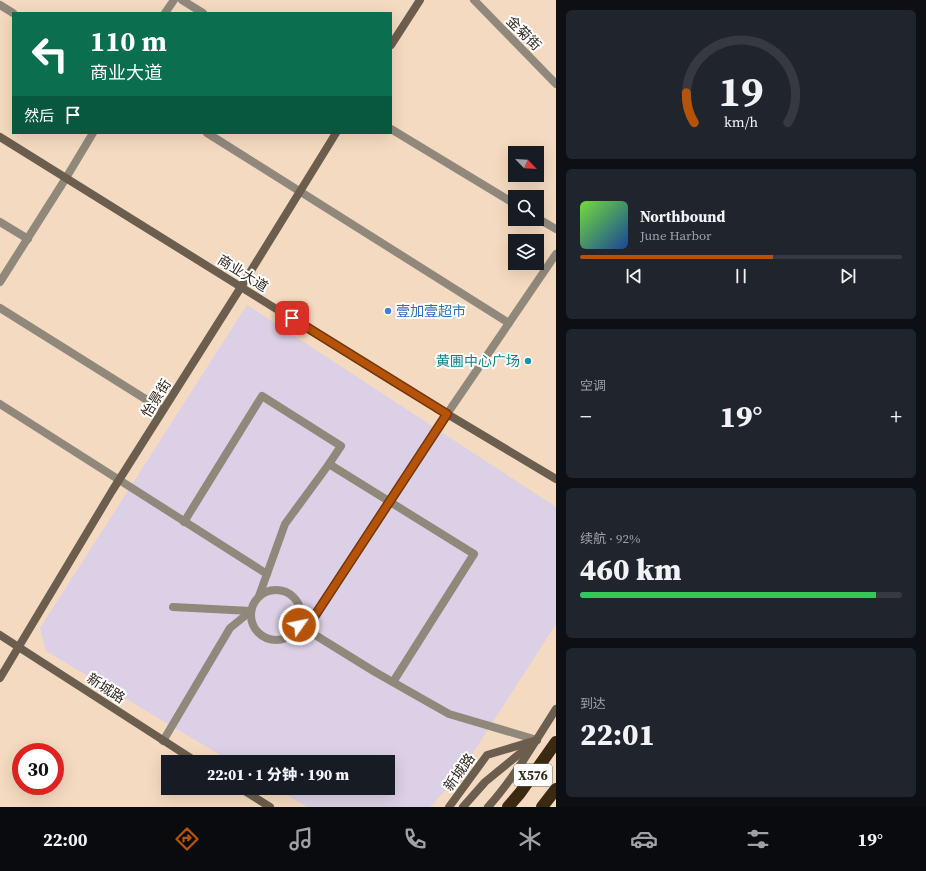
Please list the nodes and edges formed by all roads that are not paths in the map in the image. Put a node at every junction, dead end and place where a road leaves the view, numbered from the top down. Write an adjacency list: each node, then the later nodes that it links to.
1 (174, 0): 7 (street)
2 (182, 0): 8 (street)
3 (420, 0): 9 (street)
4 (474, 0): 10 (street, 金菊街)
5 (0, 5): 6 (street)
6 (12, 12)
7 (167, 12)
8 (201, 12)
9 (392, 43)
10 (556, 84)
11 (392, 130): 18 (street)
12 (92, 134): 16 (street)
13 (209, 134): 17 (street)
14 (335, 134): 17 (street, 怡景街)
15 (0, 137): 16 (street, 商业大道)
16 (66, 178): 22 (street); 25 (street, 商业大道)
17 (300, 192): 25 (street, 怡景街); 27 (street)
18 (508, 200)
19 (0, 222): 22 (street)
20 (544, 222): 21 (street)
21 (556, 229)
22 (28, 239): 24 (street)
23 (556, 254): 27 (street)
24 (0, 282)
25 (241, 287): 29 (street, 怡景街); 30 (street, 商业大道)
26 (0, 308): 29 (street)
27 (509, 322): 30 (street)
28 (0, 404): 33 (street)
29 (163, 410): 33 (street, 怡景街)
30 (447, 414): 32 (street, 商业大道); 34 (street)
31 (329, 464): 34 (street); 35 (street); 36 (street)
32 (556, 478)
33 (119, 480): 35 (street); 42 (street, 怡景街)
34 (390, 502): 40 (street); 44 (street)
35 (184, 522): 36 (street)
36 (267, 574): 37 (street)
37 (259, 596): 39 (street); 40 (street)
38 (173, 608): 39 (street)
39 (252, 611): 40 (street); 47 (street)
40 (299, 625): 44 (street)
41 (0, 635): 42 (street, 新城路)
42 (19, 646): 43 (street, 怡景街); 47 (street, 新城路)
43 (0, 678)
44 (393, 682): 46 (street)
45 (556, 709): 46 (street)
46 (537, 740): 53 (street, 新城路); 54 (street); 55 (street)
47 (163, 741): 49 (street, 新城路)
48 (556, 742): 56 (highway, X576)
49 (186, 755)
50 (556, 789): 57 (highway, X576)
51 (251, 795): 52 (street)
52 (270, 807)
53 (448, 807)
54 (463, 807)
55 (488, 807)
56 (508, 807)
57 (542, 807)

